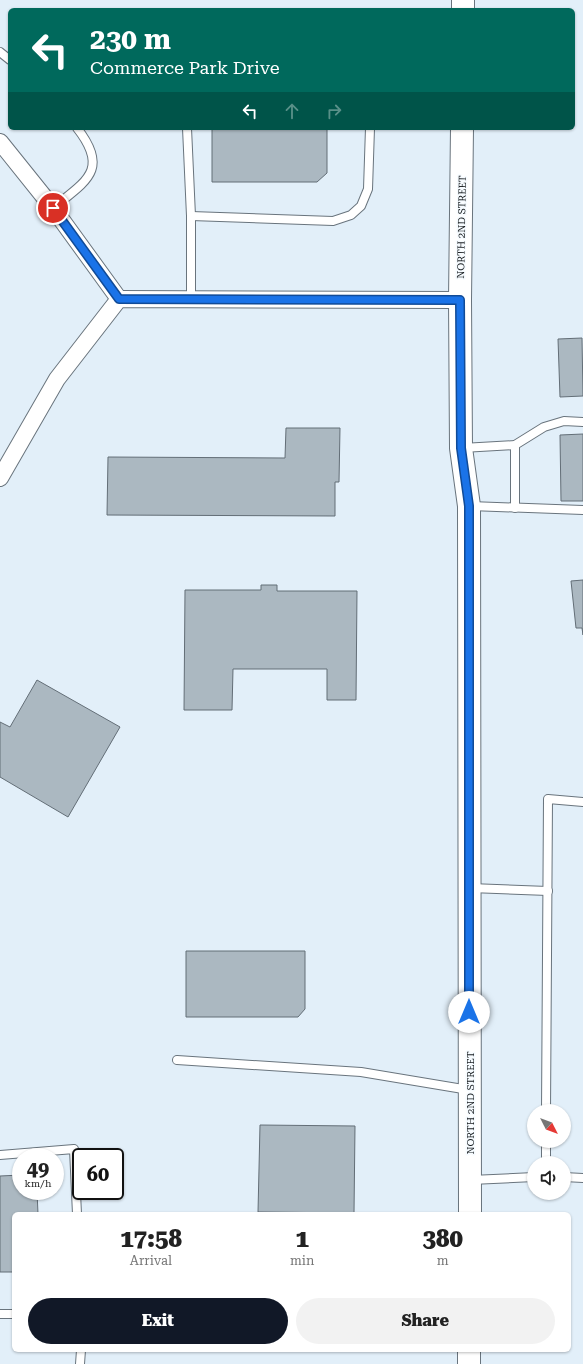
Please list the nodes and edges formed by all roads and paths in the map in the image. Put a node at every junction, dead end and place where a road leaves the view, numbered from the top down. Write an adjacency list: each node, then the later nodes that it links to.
1 (0, 52): 2 (lane)
2 (8, 58)
3 (80, 130): 8 (lane)
4 (187, 130): 9 (lane)
5 (370, 130): 9 (lane)
6 (462, 130): 12 (main road, NORTH 2ND STREET)
7 (0, 142): 8 (street)
8 (53, 208): 10 (street)
9 (191, 216): 11 (lane)
10 (119, 299): 11 (street); 16 (street)
11 (191, 300): 12 (street)
12 (460, 300): 15 (main road, NORTH 2ND STREET)
13 (583, 422): 14 (lane)
14 (515, 445): 15 (lane); 18 (lane)
15 (461, 448): 17 (main road, NORTH 2ND STREET)
16 (0, 478)
17 (469, 506): 18 (lane); 21 (main road, NORTH 2ND STREET)
18 (515, 508): 19 (lane)
19 (583, 510)
20 (583, 802): 22 (lane)
21 (468, 888): 22 (lane); 24 (main road, NORTH 2ND STREET)
22 (548, 891): 25 (lane)
23 (177, 1060): 24 (lane)
24 (470, 1090): 30 (main road, NORTH 2ND STREET)
25 (546, 1104)
26 (0, 1155): 31 (lane)
27 (527, 1177): 30 (lane)
28 (571, 1177): 29 (lane)
29 (583, 1178)
30 (470, 1180): 32 (main road, NORTH 2ND STREET)
31 (77, 1212)
32 (470, 1212)
33 (0, 1314): 34 (lane)
34 (12, 1314)
35 (81, 1352): 37 (lane)
36 (469, 1352): 38 (main road)
37 (80, 1364)
38 (469, 1364)

